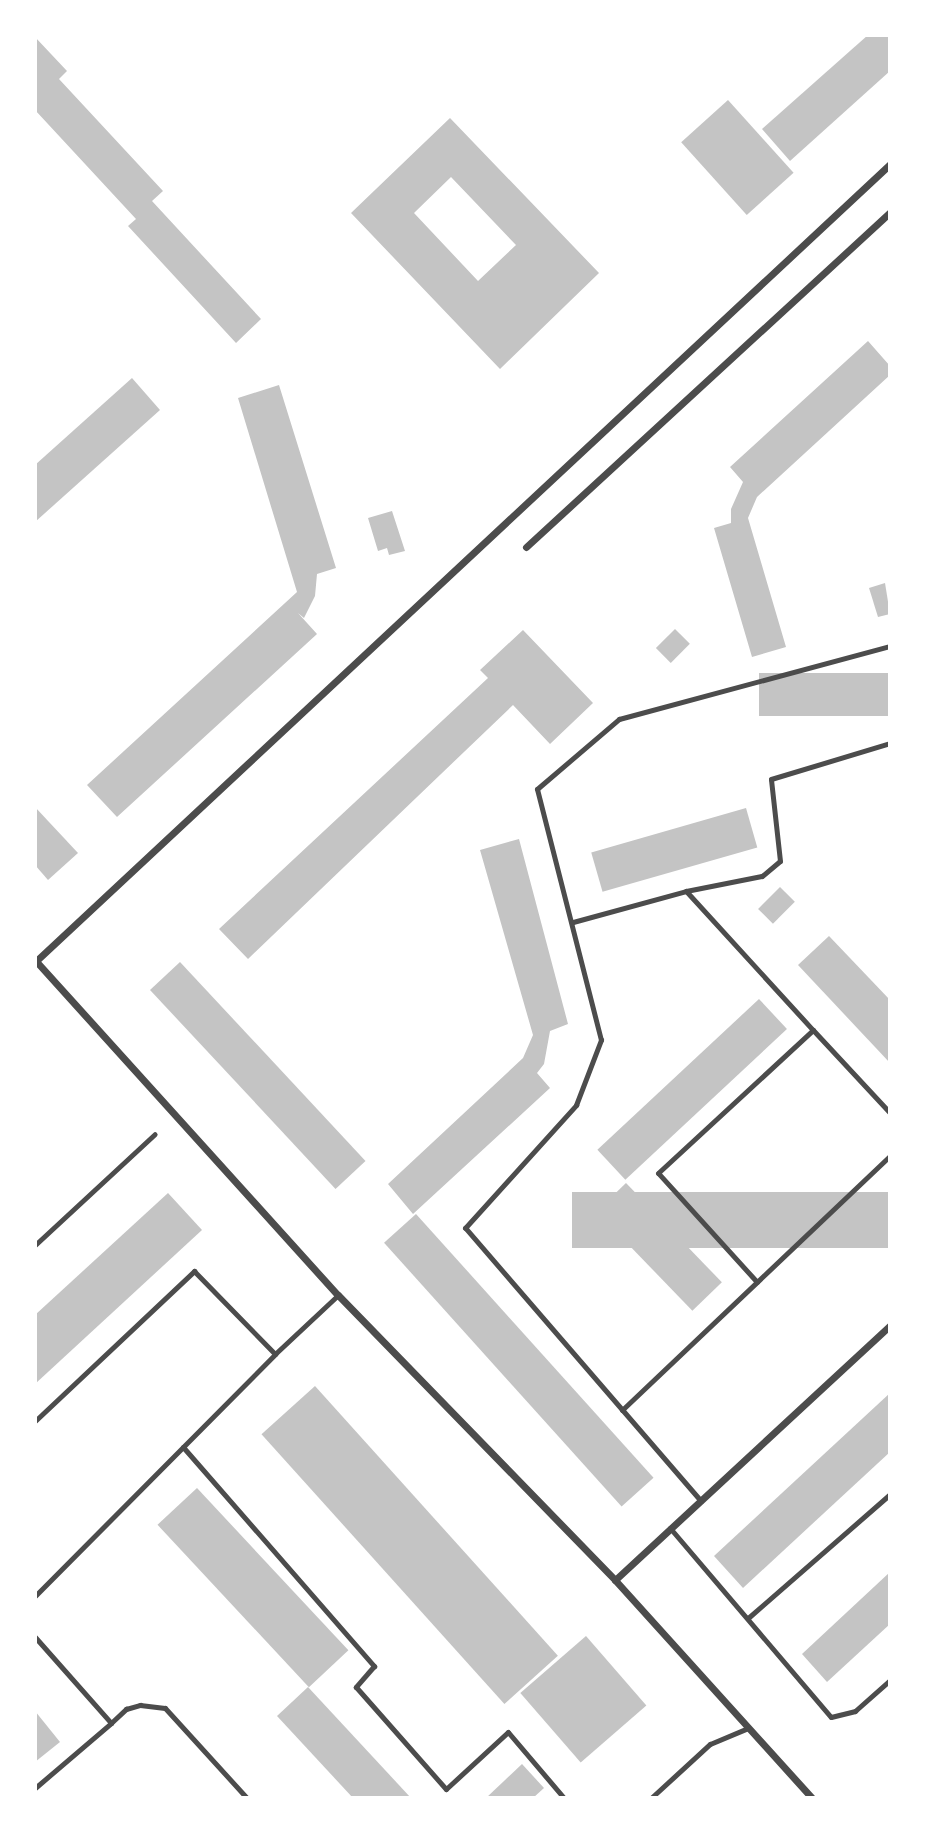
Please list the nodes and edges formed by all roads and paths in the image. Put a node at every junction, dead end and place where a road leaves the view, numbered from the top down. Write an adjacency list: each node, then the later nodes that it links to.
1 (890, 164): 8 (street)
2 (890, 212): 3 (street)
3 (526, 547)
4 (890, 646): 7 (lane)
5 (890, 743): 6 (lane)
6 (686, 891): 7 (lane); 9 (lane)
7 (573, 922): 18 (lane)
8 (35, 961): 15 (street)
9 (813, 1030): 10 (lane); 14 (lane)
10 (890, 1113)
11 (155, 1134): 13 (lane)
12 (890, 1156): 14 (lane)
13 (35, 1245)
14 (757, 1282): 18 (lane)
15 (338, 1295): 17 (lane); 24 (street)
16 (890, 1325): 22 (street)
17 (275, 1354): 19 (lane); 20 (lane)
18 (622, 1410): 22 (lane)
19 (35, 1421)
20 (183, 1447): 25 (lane); 33 (lane)
21 (890, 1494): 26 (lane)
22 (701, 1500): 23 (street)
23 (670, 1528): 24 (street); 26 (lane)
24 (615, 1580): 30 (street)
25 (35, 1596)
26 (748, 1618): 28 (lane)
27 (35, 1637): 29 (lane)
28 (890, 1680)
29 (111, 1723): 31 (lane); 32 (lane)
30 (748, 1728): 34 (lane); 35 (street)
31 (35, 1788)
32 (247, 1798)
33 (564, 1798)
34 (651, 1798)
35 (812, 1798)

